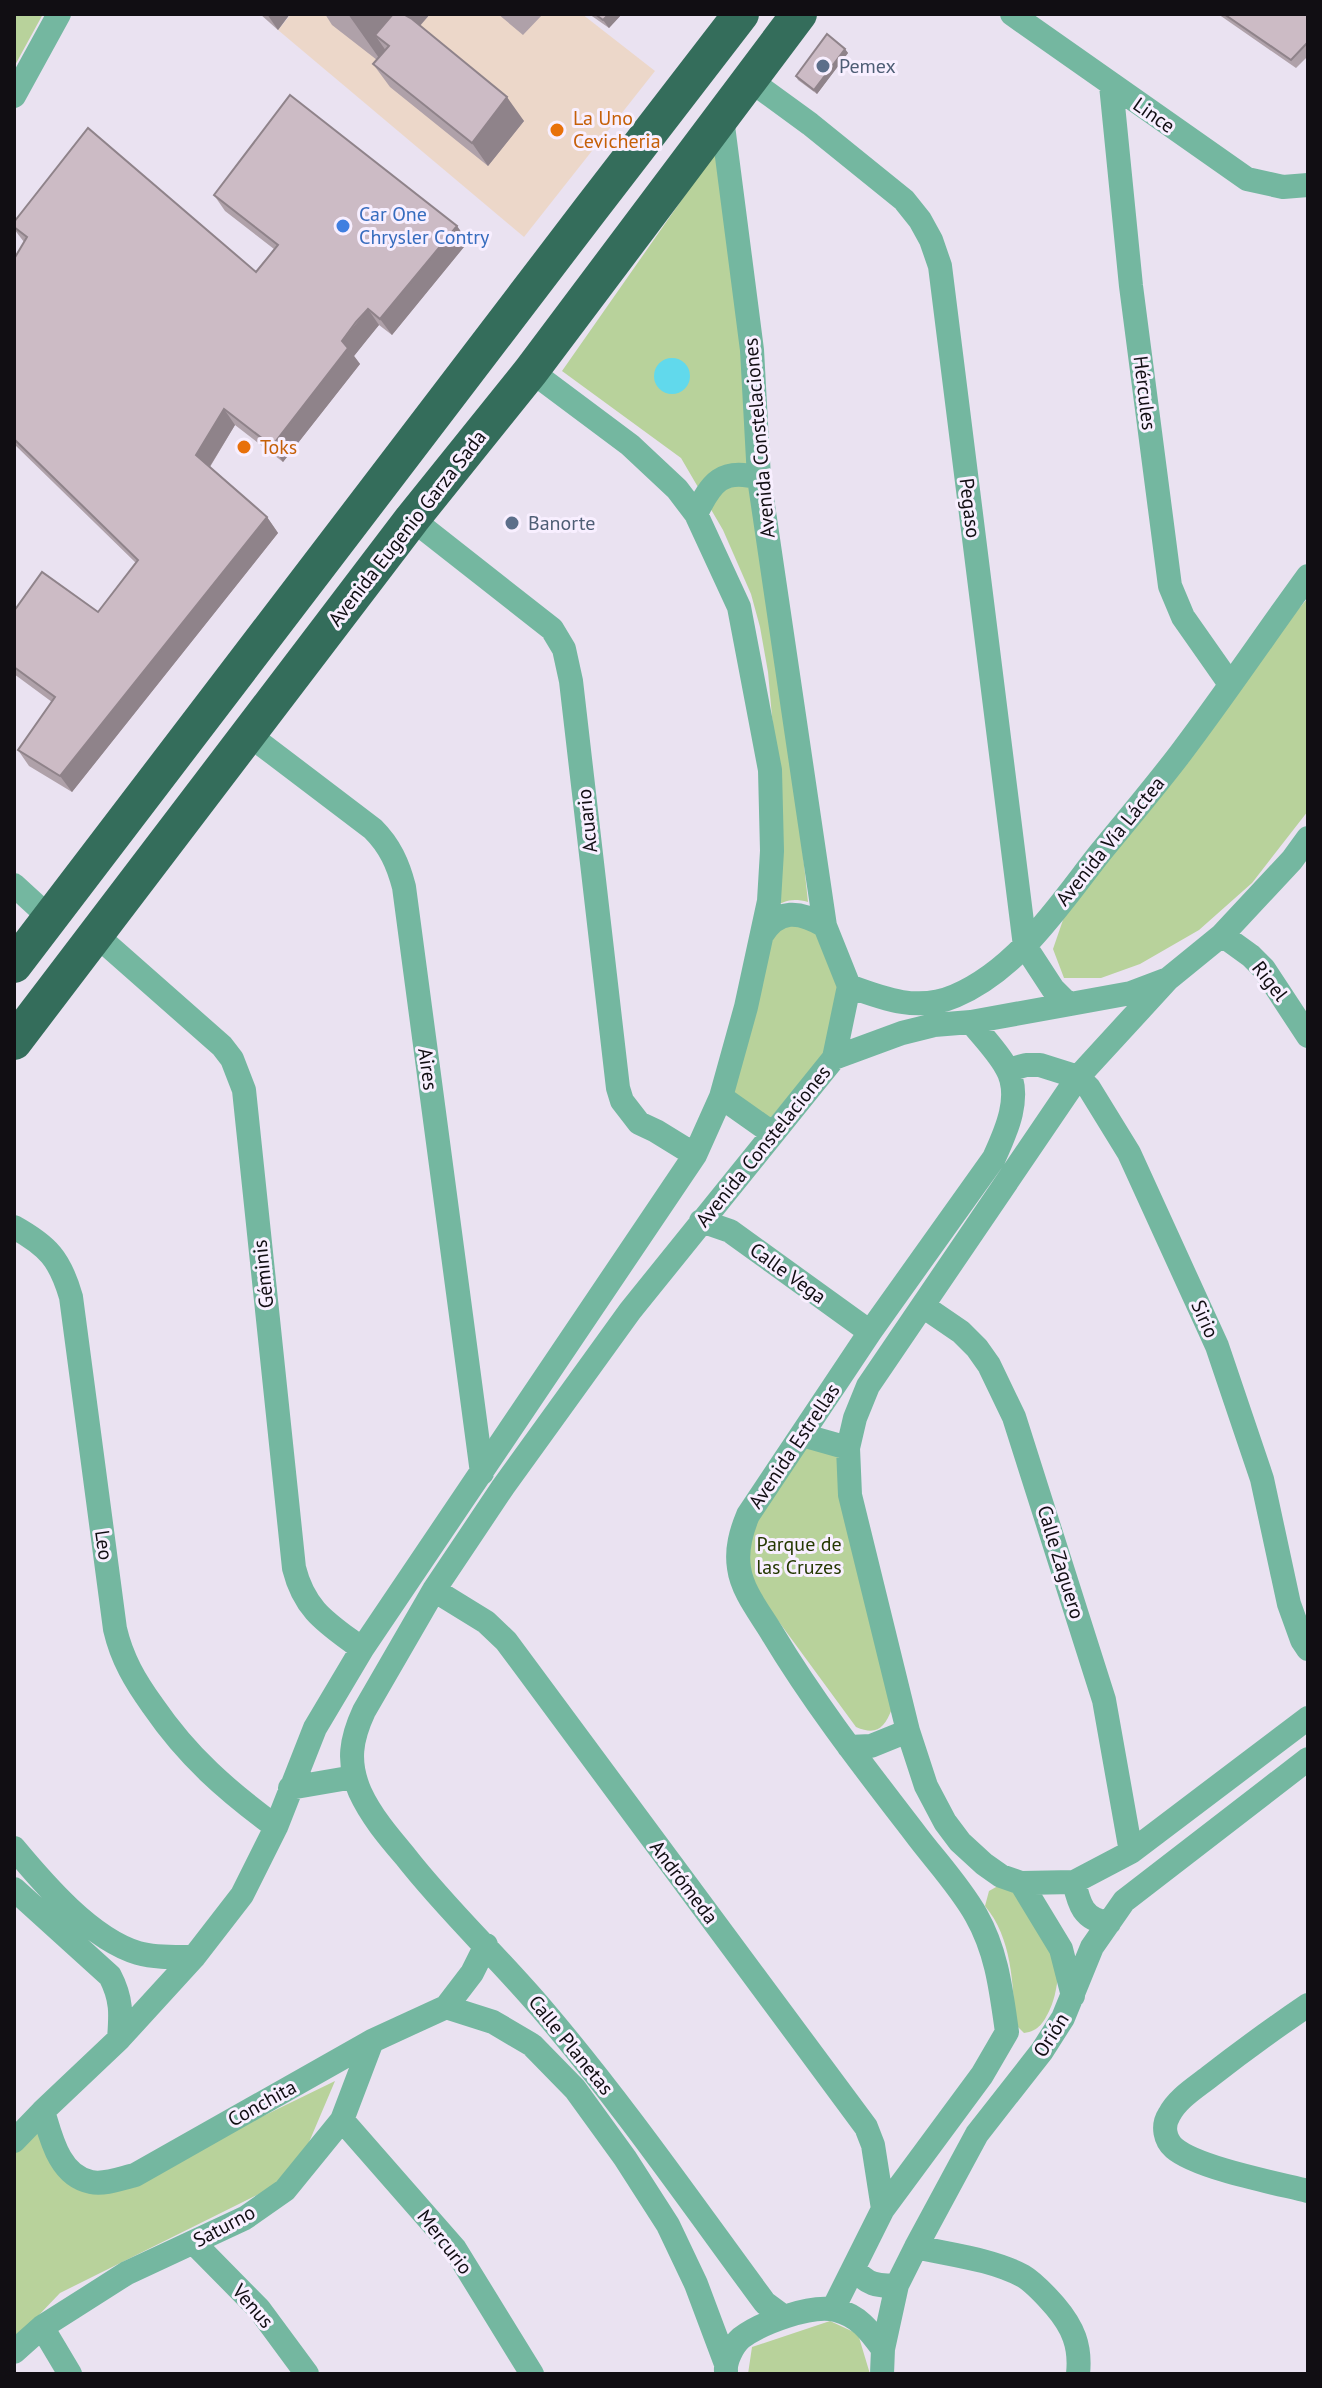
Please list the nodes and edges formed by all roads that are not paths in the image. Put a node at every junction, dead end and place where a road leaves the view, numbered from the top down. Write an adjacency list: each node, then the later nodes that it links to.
1 (59, 14): 7 (street)
2 (741, 14): 19 (highway)
3 (799, 14): 5 (highway, Avenida Eugenio Garza Sada)
4 (1012, 14): 6 (street, Lince)
5 (751, 81): 8 (highway, Avenida Eugenio Garza Sada); 24 (street, Pegaso)
6 (1111, 85): 9 (street, Lince); 15 (street, Hércules)
7 (14, 96)
8 (722, 118): 10 (highway, Avenida Eugenio Garza Sada); 11 (street, Avenida Constelaciones)
9 (1308, 185)
10 (531, 371): 12 (street); 13 (highway, Avenida Eugenio Garza Sada)
11 (759, 478): 12 (street); 20 (street, Avenida Constelaciones)
12 (696, 514): 22 (street)
13 (412, 519): 16 (highway, Avenida Eugenio Garza Sada); 37 (street, Acuario)
14 (1308, 576): 15 (street, Avenida Vía Láctea)
15 (1230, 684): 24 (street, Avenida Vía Láctea)
16 (248, 734): 21 (highway, Avenida Eugenio Garza Sada); 44 (street, Aires)
17 (1308, 838): 23 (street, Avenida Estrellas)
18 (14, 885): 19 (street)
19 (36, 926): 25 (highway)
20 (825, 926): 22 (street); 27 (street, Avenida Constelaciones)
21 (95, 934): 31 (highway, Avenida Eugenio Garza Sada); 46 (street, Géminis)
22 (762, 935): 35 (street)
23 (1222, 935): 26 (street, Avenida Estrellas); 30 (street, Rigel)
24 (1025, 946): 27 (street, Avenida Vía Láctea); 28 (street, Pegaso)
25 (14, 965)
26 (1168, 979): 28 (street, Avenida Estrellas); 34 (street, Avenida Estrellas)
27 (849, 986): 32 (street, Avenida Constelaciones)
28 (1068, 1004): 29 (street)
29 (971, 1022): 32 (street); 33 (street)
30 (1308, 1036)
31 (14, 1042)
32 (834, 1058): 36 (street, Avenida Constelaciones)
33 (1008, 1070): 34 (street); 41 (street, Avenida Estrellas)
34 (1078, 1077): 40 (street, Avenida Estrellas); 47 (street, Sirio)
35 (721, 1097): 36 (street); 37 (street)
36 (772, 1133): 38 (street, Avenida Constelaciones)
37 (695, 1155): 44 (street)
38 (701, 1221): 41 (street, Calle Vega); 45 (street, Avenida Constelaciones)
39 (14, 1227): 54 (street, Leo)
40 (923, 1306): 43 (street, Avenida Estrellas); 56 (street, Calle Zaguero)
41 (870, 1332): 42 (street, Avenida Estrellas)
42 (802, 1435): 43 (street); 50 (street, Avenida Estrellas)
43 (848, 1448): 49 (street, Avenida Estrellas)
44 (482, 1473): 46 (street)
45 (434, 1590): 52 (street, Avenida Constelaciones); 75 (street, Andrómeda)
46 (362, 1649): 53 (street)
47 (1308, 1649)
48 (1308, 1718): 56 (street)
49 (908, 1731): 50 (street); 57 (street, Avenida Estrellas)
50 (849, 1747): 60 (street, Avenida Estrellas)
51 (1308, 1759): 61 (street, Orión)
52 (354, 1777): 53 (street); 62 (street, Calle Planetas)
53 (290, 1788): 54 (street)
54 (276, 1827): 63 (street)
55 (14, 1848): 63 (street)
56 (1131, 1852): 58 (street)
57 (1011, 1880): 58 (street); 60 (street); 64 (street, Avenida Estrellas)
58 (1074, 1882): 61 (street)
59 (14, 1889): 68 (street)
60 (974, 1912): 67 (street, Avenida Estrellas)
61 (1109, 1923): 64 (street, Orión)
62 (486, 1945): 66 (street, Conchita); 81 (street, Calle Planetas)
63 (194, 1957): 68 (street)
64 (1073, 1996): 70 (street, Orión)
65 (1308, 2005): 74 (street)
66 (446, 2007): 69 (street, Conchita); 85 (street, Calle Planetas)
67 (1007, 2032): 70 (street); 75 (street, Orión)
68 (119, 2039): 71 (street)
69 (372, 2041): 71 (street, Conchita); 72 (street, Saturno)
70 (1042, 2051): 77 (street, Orión)
71 (43, 2111): 73 (street)
72 (342, 2120): 76 (street, Saturno); 88 (street, Mercurio)
73 (16, 2136)
74 (1308, 2191)
75 (883, 2209): 78 (street, Orión)
76 (194, 2243): 82 (street, Saturno); 87 (street, Venus)
77 (916, 2247): 79 (street, Orión); 90 (street)
78 (854, 2269): 79 (street); 80 (street, Orión)
79 (897, 2285): 83 (street, Orión)
80 (833, 2309): 81 (street); 83 (street)
81 (784, 2317): 85 (street)
82 (42, 2327): 84 (street, Saturno); 86 (street)
83 (883, 2349): 89 (street, Orión)
84 (14, 2352)
85 (726, 2369)
86 (70, 2374)
87 (307, 2374)
88 (532, 2374)
89 (882, 2374)
90 (1078, 2374)

